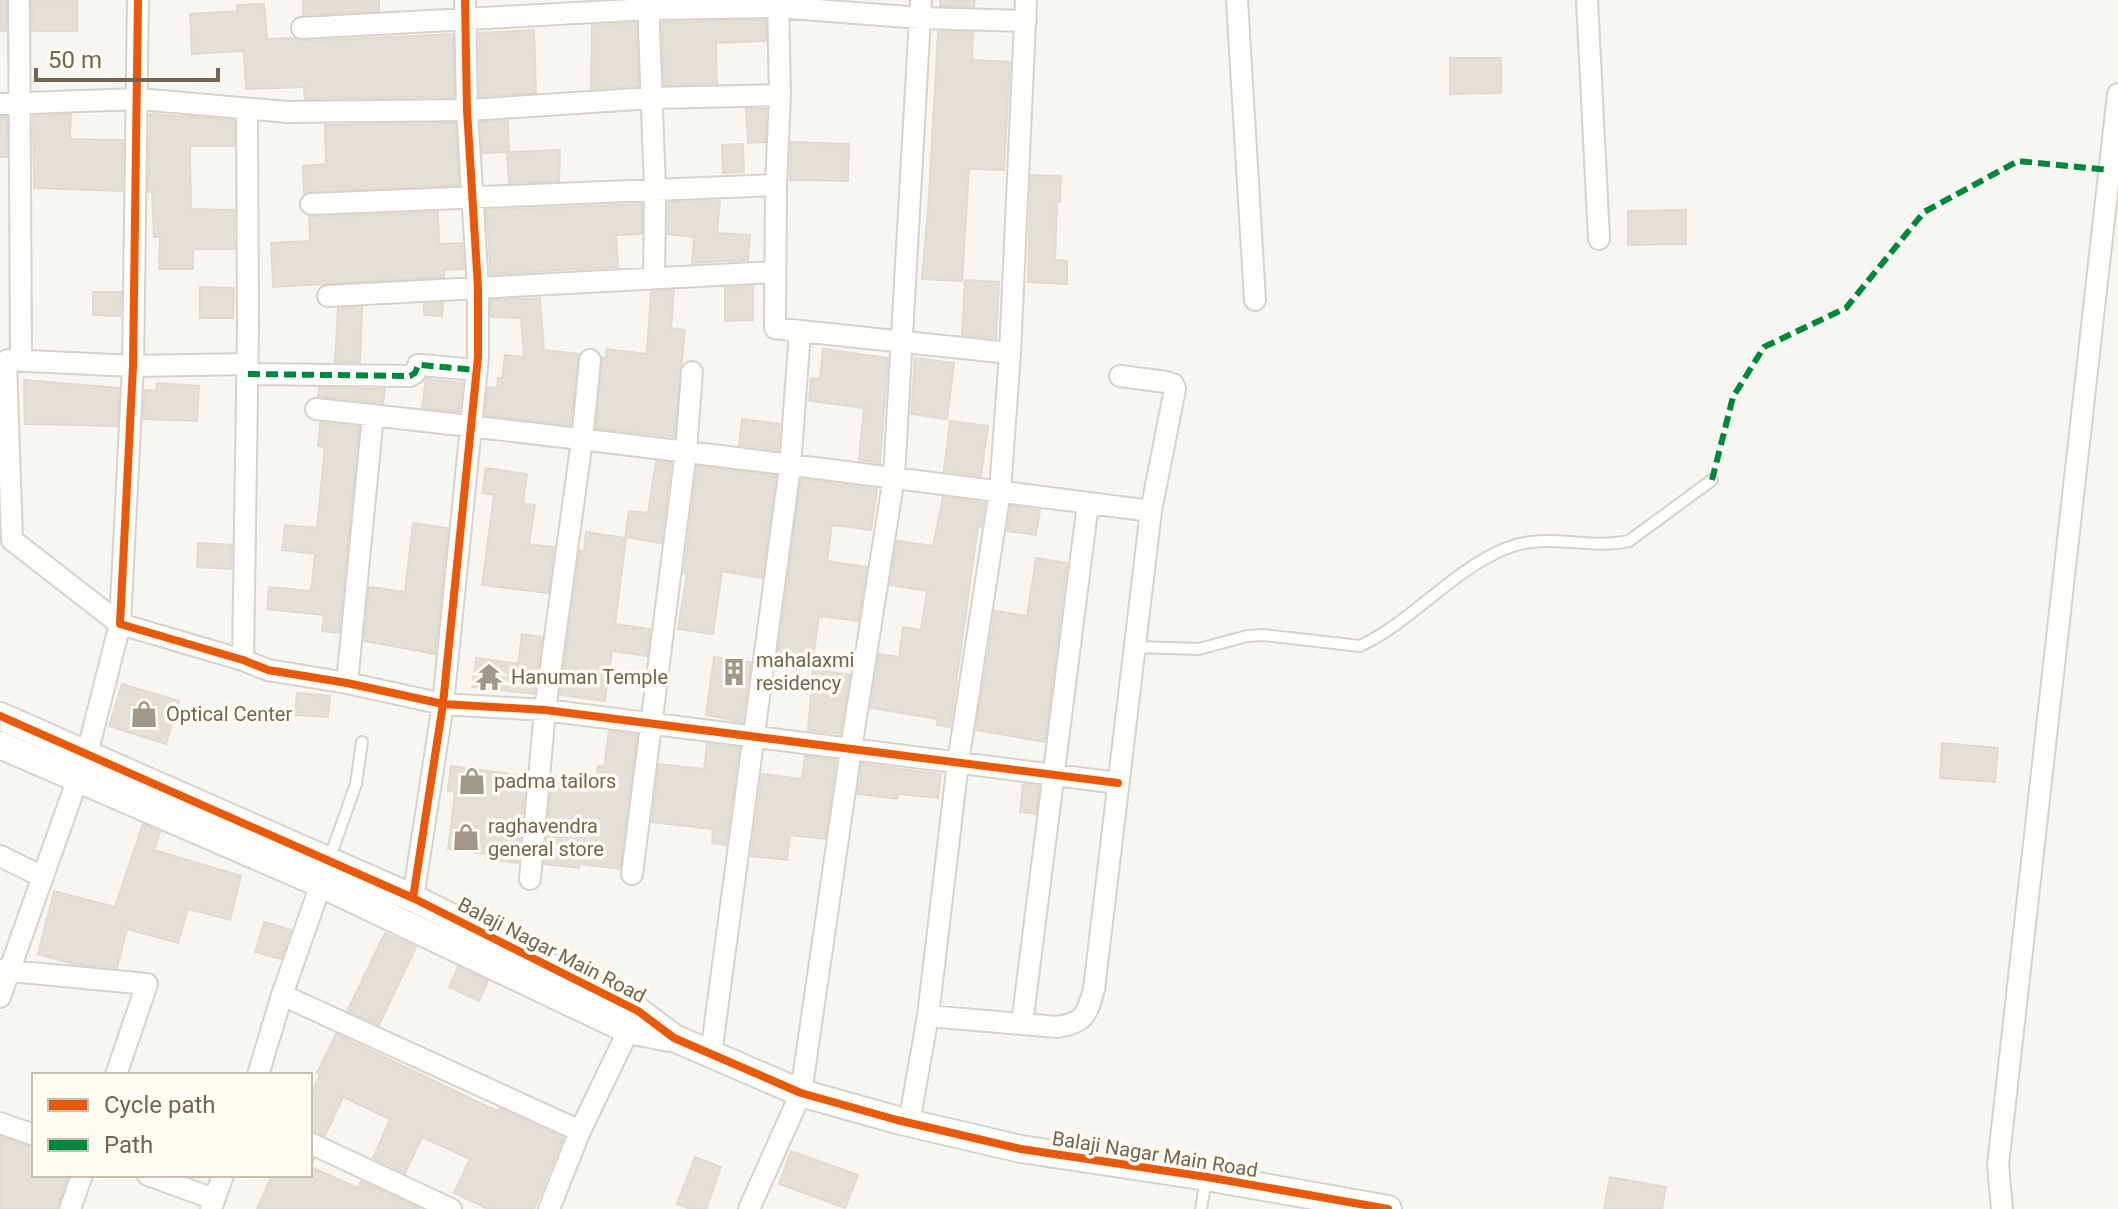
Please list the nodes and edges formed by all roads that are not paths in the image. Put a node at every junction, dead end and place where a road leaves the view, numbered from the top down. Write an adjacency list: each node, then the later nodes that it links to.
1 (19, 0): 15 (street)
2 (138, 0): 14 (street)
3 (1237, 0): 28 (street)
4 (1587, 0): 23 (street)
5 (649, 4): 6 (street); 8 (street); 13 (street)
6 (778, 4): 7 (street); 12 (street)
7 (920, 9): 9 (street); 30 (street)
8 (465, 10): 10 (street); 17 (street)
9 (1026, 10): 31 (street)
10 (302, 28)
11 (2118, 94): 18 (street)
12 (780, 95): 13 (street); 19 (street)
13 (653, 98): 17 (street); 20 (street)
14 (138, 99): 15 (street); 16 (street); 34 (street)
15 (10, 104): 32 (street)
16 (247, 109): 17 (street); 35 (street)
17 (467, 110): 21 (street)
18 (2114, 167): 99 (street)
19 (776, 185): 20 (street); 24 (street)
20 (655, 190): 21 (street); 25 (street)
21 (472, 197): 22 (street); 26 (street)
22 (311, 204)
23 (1599, 239)
24 (774, 272): 25 (street); 29 (street)
25 (654, 278): 26 (street)
26 (478, 288): 27 (street); 36 (street)
27 (328, 296)
28 (1255, 300)
29 (800, 331): 30 (street); 44 (street)
30 (902, 341): 31 (street); 45 (street)
31 (1010, 353): 47 (street)
32 (9, 360): 34 (street); 50 (street)
33 (590, 360): 42 (street)
34 (133, 366): 35 (street); 51 (street)
35 (248, 369): 36 (street); 53 (street)
36 (476, 370): 41 (street)
37 (692, 372): 43 (street)
38 (1120, 376): 49 (street)
39 (316, 409): 40 (street)
40 (373, 415): 41 (street); 54 (street)
41 (470, 427): 42 (street); 55 (street)
42 (582, 440): 43 (street); 56 (street)
43 (686, 451): 44 (street); 58 (street)
44 (790, 467): 45 (street); 59 (street)
45 (894, 477): 47 (street); 62 (street)
46 (1712, 480): 52 (lane)
47 (1000, 491): 48 (street); 63 (street)
48 (1088, 503): 49 (street); 65 (street)
49 (1151, 511): 52 (street)
50 (6, 538): 51 (street)
51 (120, 624): 53 (street); 64 (street)
52 (1135, 647): 66 (street)
53 (243, 660): 54 (street)
54 (347, 683): 55 (street)
55 (443, 704): 56 (street); 72 (street)
56 (545, 710): 58 (street); 71 (street)
57 (0, 716): 64 (street, Balaji Nagar Main Road)
58 (650, 723): 59 (street); 69 (street)
59 (752, 736): 62 (street); 79 (street)
60 (362, 742): 68 (lane)
61 (0, 745): 64 (street)
62 (851, 749): 63 (street); 82 (street)
63 (958, 762): 65 (street); 76 (street)
64 (82, 766): 68 (street, Balaji Nagar Main Road); 70 (street)
65 (1052, 774): 66 (street); 78 (street)
66 (1118, 783): 78 (street)
67 (0, 856): 70 (street)
68 (325, 873): 72 (street, Balaji Nagar Main Road); 74 (street); 77 (street)
69 (632, 874)
70 (41, 876): 73 (street)
71 (530, 879)
72 (413, 898): 77 (street, Balaji Nagar Main Road)
73 (5, 970): 75 (street); 80 (street)
74 (282, 995): 81 (street); 85 (street)
75 (0, 997)
76 (928, 1016): 78 (street); 84 (street)
77 (633, 1020): 79 (street, Balaji Nagar Main Road); 85 (street)
78 (1022, 1024)
79 (711, 1054): 82 (street, Balaji Nagar Main Road)
80 (117, 1073)
81 (259, 1073)
82 (801, 1093): 84 (street, Balaji Nagar Main Road); 96 (street)
83 (0, 1123): 86 (street)
84 (909, 1123): 91 (street, Balaji Nagar Main Road)
85 (580, 1131): 95 (street)
86 (32, 1134)
87 (312, 1144): 94 (street)
88 (81, 1177): 93 (street)
89 (152, 1177): 92 (street)
90 (222, 1177): 92 (street)
91 (1207, 1177): 97 (lane); 98 (street, Balaji Nagar Main Road)
92 (212, 1204)
93 (70, 1209)
94 (451, 1209)
95 (549, 1209)
96 (749, 1209)
97 (1201, 1209)
98 (1388, 1209)
99 (2002, 1209)

